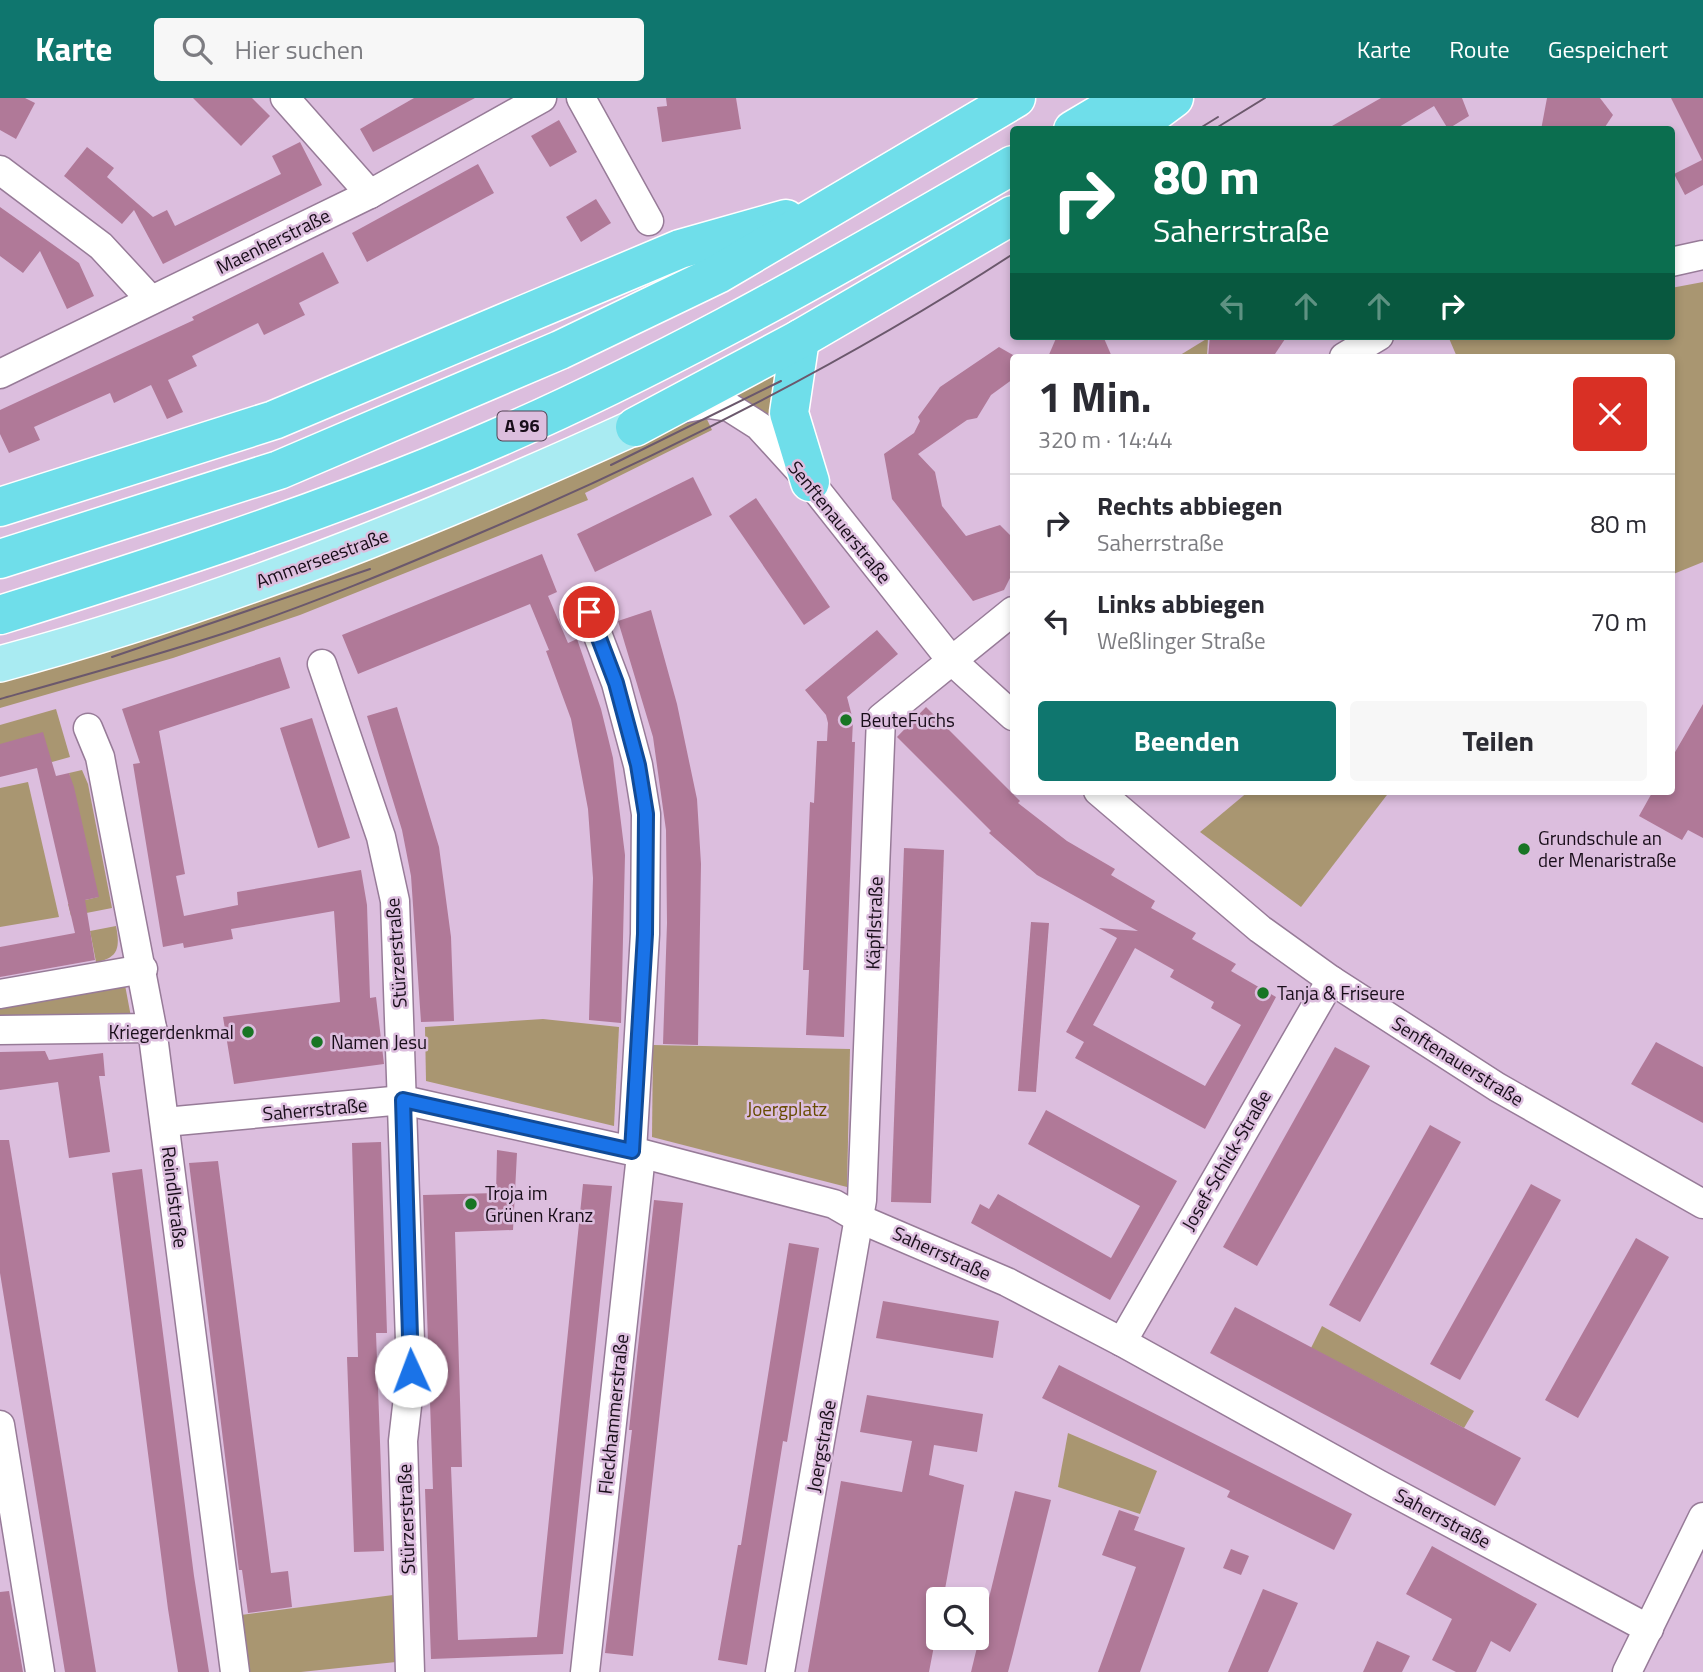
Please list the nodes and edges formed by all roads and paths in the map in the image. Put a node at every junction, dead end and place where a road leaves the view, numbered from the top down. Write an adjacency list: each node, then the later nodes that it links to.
1 (285, 98): 11 (street)
2 (542, 98): 11 (street, Maenherstraße)
3 (581, 98): 14 (street)
4 (1016, 98): 12 (highway)
5 (1127, 98): 7 (highway)
6 (1174, 98): 8 (highway)
7 (1080, 126)
8 (1136, 126)
9 (1010, 166): 28 (highway, A 96)
10 (0, 170): 17 (street)
11 (370, 194): 17 (street, Maenherstraße)
12 (842, 203): 24 (highway); 25 (highway)
13 (1010, 217): 18 (highway)
14 (649, 221)
15 (1703, 256): 16 (street)
16 (1675, 261)
17 (151, 300): 21 (street, Maenherstraße)
18 (800, 340): 22 (highway); 23 (highway)
19 (1372, 340): 20 (street)
20 (1349, 354)
21 (0, 374)
22 (635, 427): 23 (street, Senftenauerstraße); 30 (main road, Ammerseestraße)
23 (810, 482): 29 (street, Senftenauerstraße)
24 (0, 507)
25 (0, 559)
26 (589, 612): 42 (street, Fleckhammerstraße)
27 (1010, 613): 29 (street, Käpflstraße)
28 (0, 615)
29 (951, 660): 32 (street, Senftenauerstraße); 44 (street, Käpflstraße)
30 (0, 664)
31 (322, 664): 40 (street, Stürzerstraße)
32 (1010, 713)
33 (88, 728): 35 (street, Reindlstraße)
34 (1103, 795): 36 (street, Senftenauerstraße)
35 (142, 969): 37 (street); 38 (street, Reindlstraße)
36 (1331, 980): 43 (street, Senftenauerstraße); 45 (street, Josef-Schick-Straße)
37 (0, 994)
38 (152, 1028): 39 (street); 41 (street, Reindlstraße)
39 (0, 1030)
40 (403, 1100): 41 (street, Saherrstraße); 42 (street, Saherrstraße); 51 (street, Stürzerstraße)
41 (165, 1122): 50 (street, Reindlstraße)
42 (637, 1153): 44 (street, Saherrstraße); 52 (street, Fleckhammerstraße)
43 (1703, 1204)
44 (860, 1219): 45 (street, Saherrstraße); 53 (street, Joergstraße)
45 (1122, 1342): 48 (street, Saherrstraße)
46 (0, 1425): 49 (street)
47 (1703, 1517): 48 (street)
48 (1649, 1629): 54 (street)
49 (40, 1672)
50 (235, 1672)
51 (410, 1672)
52 (585, 1672)
53 (780, 1672)
54 (1627, 1672)

